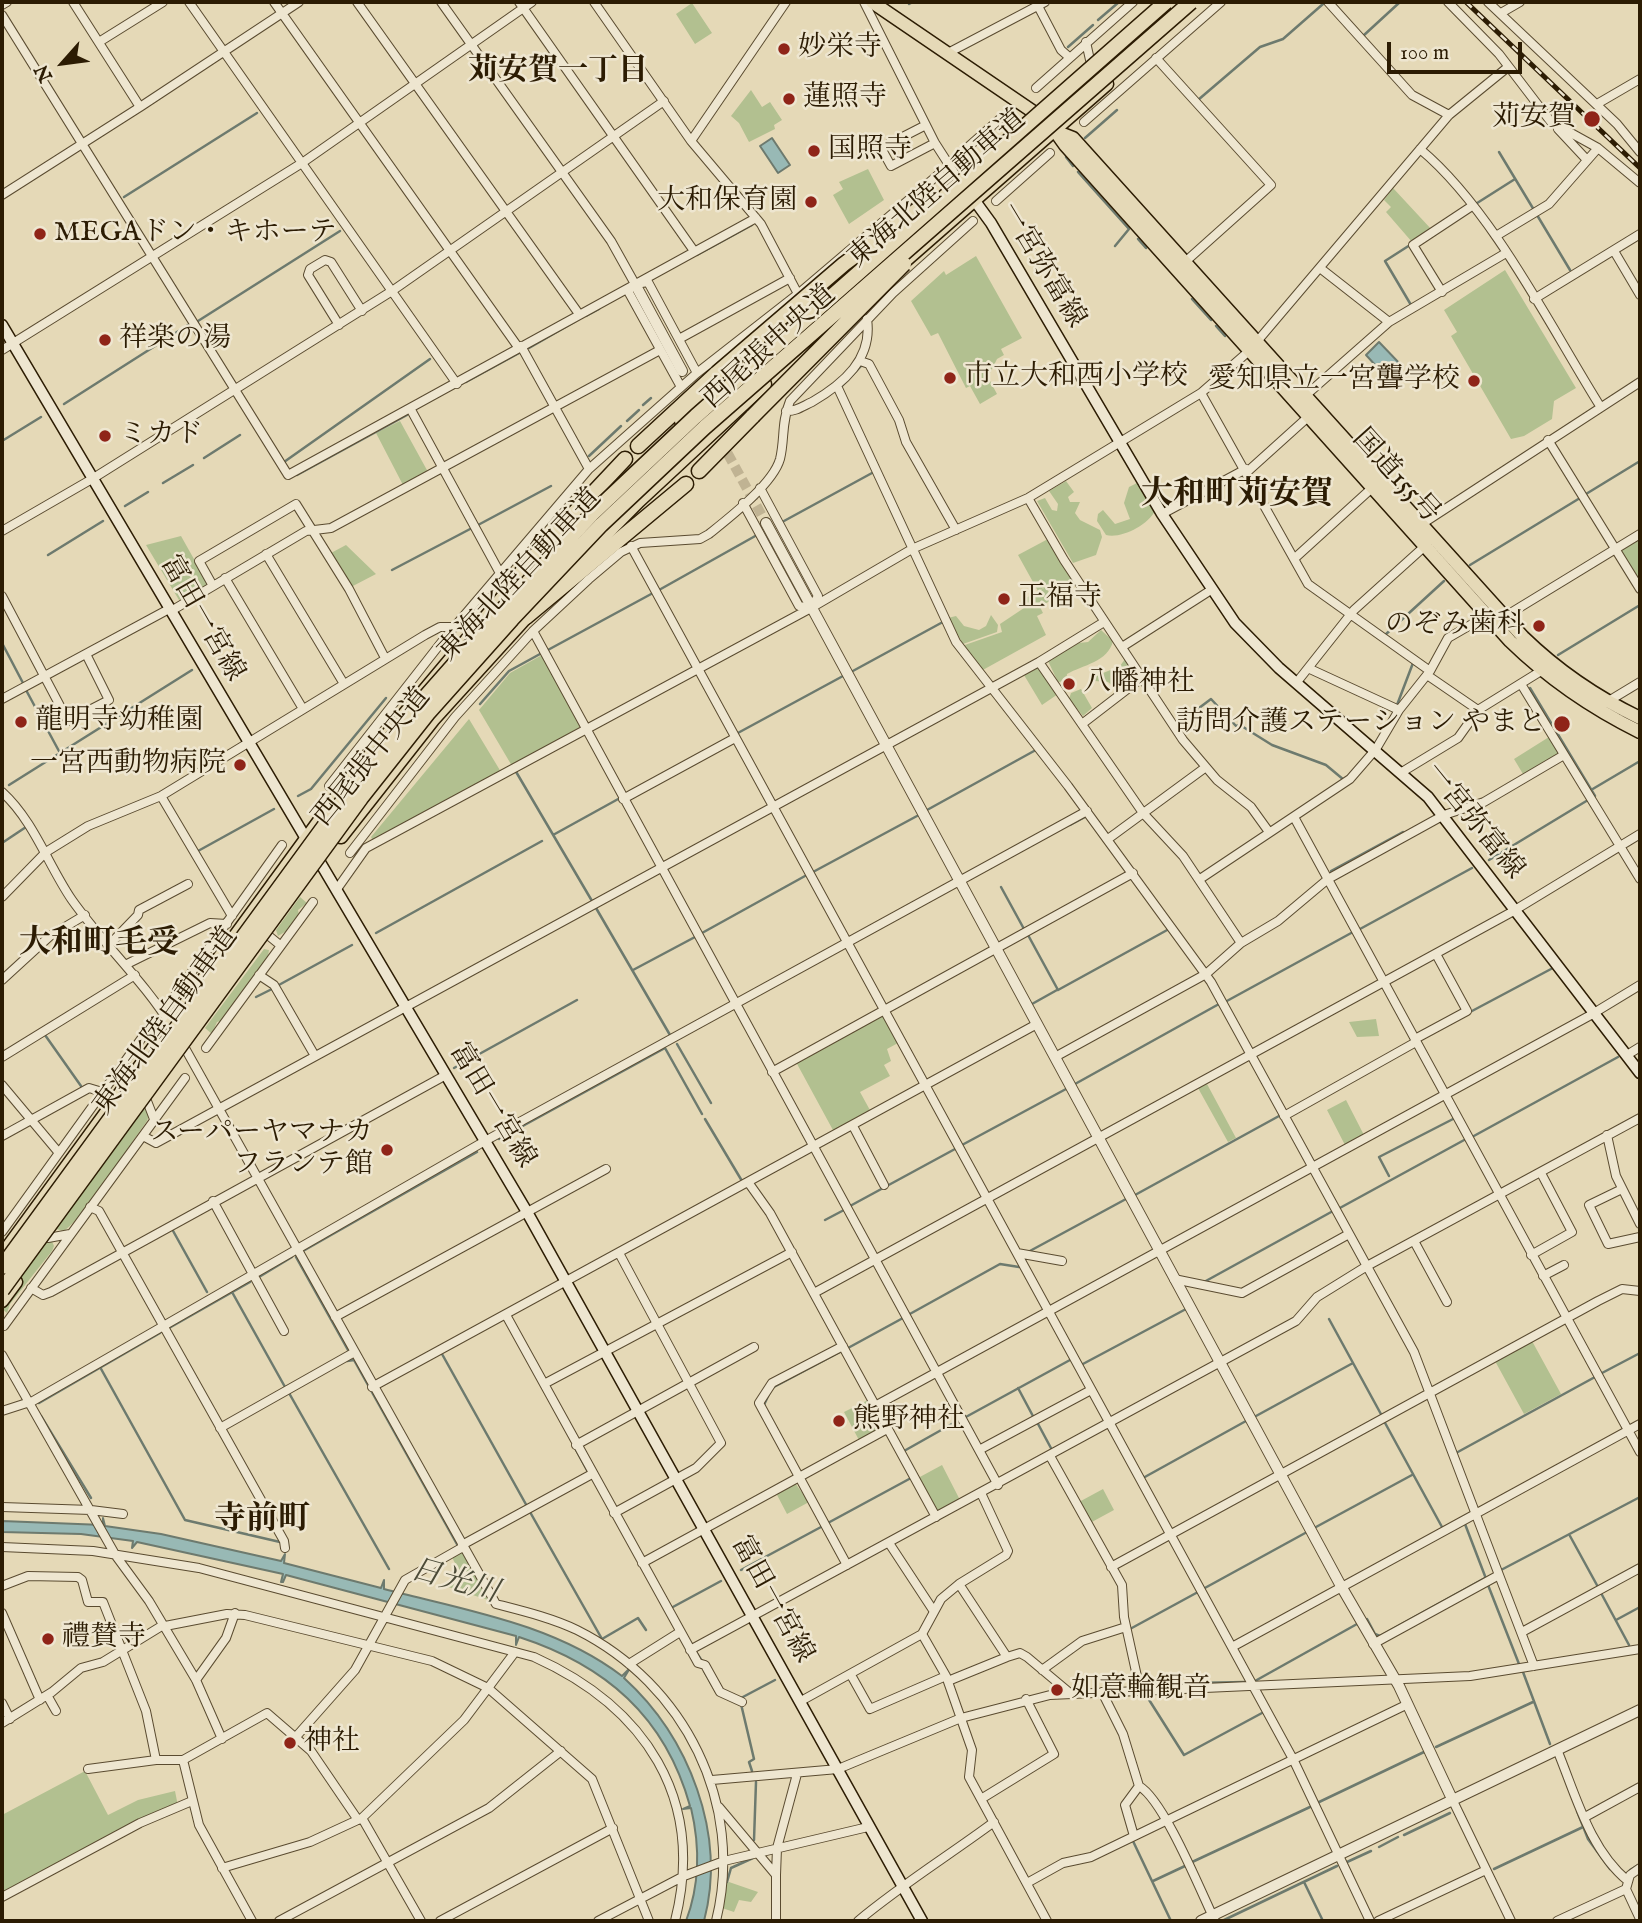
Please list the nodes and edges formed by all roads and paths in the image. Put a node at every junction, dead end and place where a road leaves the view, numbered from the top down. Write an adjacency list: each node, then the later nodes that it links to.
1 (7, 2): 25 (street)
2 (73, 2): 31 (street)
3 (163, 2): 31 (street)
4 (189, 2): 34 (street)
5 (274, 2): 29 (street)
6 (299, 2): 29 (street)
7 (357, 2): 41 (street)
8 (442, 2): 33 (street)
9 (532, 2): 26 (street)
10 (594, 2): 43 (street)
11 (786, 2): 56 (street)
12 (864, 2): 52 (street)
13 (872, 2): 27 (main road, 国道155号)
14 (1133, 2): 32 (street)
15 (1156, 2): 38 (main road, 西尾張中央道)
16 (1167, 2): 46 (highway, 東海北陸自動車道, bridge)
17 (1191, 2): 73 (highway, 東海北陸自動車道, bridge)
18 (1201, 2): 37 (main road, 西尾張中央道)
19 (1221, 2): 37 (street)
20 (1328, 2): 47 (street)
21 (1448, 2): 39 (street)
22 (1488, 2): 28 (street)
23 (1520, 2): 28 (street)
24 (1041, 4): 35 (street); 36 (street)
25 (2, 5)
26 (521, 5): 33 (street); 55 (street)
27 (884, 6): 35 (main road, 国道155号)
28 (1500, 13): 44 (street)
29 (282, 14): 34 (street); 49 (street)
30 (2, 15): 58 (street)
31 (99, 42): 45 (street)
32 (1087, 43): 36 (street); 38 (street)
33 (471, 44): 41 (street); 68 (street)
34 (225, 53): 45 (street); 66 (street)
35 (948, 53): 46 (main road, 国道155号)
36 (1069, 57): 42 (street)
37 (1149, 59): 50 (street); 53 (main road, 西尾張中央道); 89 (street)
38 (1090, 60): 46 (main road, 西尾張中央道)
39 (1507, 67): 47 (street); 51 (street)
40 (1640, 79): 44 (street)
41 (415, 83): 49 (street); 76 (street)
42 (1036, 88)
43 (664, 101): 55 (street); 56 (street)
44 (1597, 104): 62 (street)
45 (140, 107): 58 (street)
46 (1040, 108): 53 (main road, 国道155号); 59 (main road, 西尾張中央道); 127 (highway, bridge); 321 (highway, 東海北陸自動車道, bridge)
47 (1450, 114): 61 (street)
48 (1001, 118): 54 (street)
49 (360, 122): 66 (street); 83 (street)
50 (1084, 122)
51 (1550, 122): 60 (street); 65 (street)
52 (926, 125): 57 (street); 57 (street)
53 (1055, 131): 67 (main road, 西尾張中央道); 89 (main road, 国道155号); 107 (main road, 国道155号)
54 (982, 135): 59 (street); 64 (street)
55 (614, 136): 68 (street); 84 (street)
56 (691, 141): 77 (street)
57 (935, 143): 70 (street)
58 (82, 145): 72 (street); 88 (street)
59 (993, 145): 70 (main road, 西尾張中央道)
60 (1598, 148): 65 (street); 71 (street)
61 (1420, 149): 75 (street); 90 (street)
62 (1640, 152)
63 (1050, 153): 67 (street)
64 (960, 155)
65 (1587, 160): 81 (street)
66 (302, 163): 88 (street); 93 (street)
67 (1024, 167): 73 (main road, 西尾張中央道); 74 (street)
68 (562, 172): 76 (street); 92 (street)
69 (939, 173): 79 (street)
70 (957, 177): 73 (street); 82 (main road, 西尾張中央道)
71 (1640, 183)
72 (2, 194)
73 (970, 200): 86 (main road, 西尾張中央道); 126 (main road, 一宮弥富線); 131 (highway, bridge); 327 (highway, 東海北陸自動車道, bridge)
74 (996, 201)
75 (1472, 206): 81 (street); 94 (street)
76 (506, 212): 83 (street); 99 (street)
77 (756, 218): 84 (street); 91 (street)
78 (972, 221): 86 (street)
79 (873, 231): 82 (street); 95 (street)
80 (1640, 234): 85 (street)
81 (1496, 236): 87 (street)
82 (883, 242): 157 (main road, 西尾張中央道)
83 (451, 250): 93 (street); 106 (street)
84 (694, 251): 92 (street)
85 (1614, 251): 96 (street); 97 (street)
86 (925, 253): 100 (street); 163 (main road, 西尾張中央道)
87 (1506, 253): 94 (street); 97 (street)
88 (151, 256): 105 (street); 117 (street)
89 (1185, 262): 107 (main road, 国道155号)
90 (1320, 268): 101 (street); 107 (street)
91 (790, 278): 95 (street); 104 (street)
92 (635, 284): 99 (street); 104 (street); 109 (street); 111 (street)
93 (392, 291): 98 (street); 114 (street)
94 (1442, 292): 101 (street)
95 (797, 294): 112 (street)
96 (1640, 295)
97 (1534, 299): 120 (street)
98 (362, 311): 102 (street); 102 (street)
99 (579, 314): 106 (street)
100 (867, 319): 110 (street); 123 (street)
101 (1389, 322): 119 (street)
102 (339, 325): 117 (street)
103 (2, 326): 105 (main road, 富田一宮線)
104 (679, 339): 112 (street)
105 (12, 343): 108 (street); 133 (main road, 富田一宮線)
106 (519, 346): 114 (street); 121 (street)
107 (1253, 346): 118 (street); 119 (main road, 国道155号); 124 (main road, 国道155号)
108 (2, 350)
109 (660, 350): 116 (street); 121 (street)
110 (860, 361): 115 (street); 143 (street)
111 (682, 371)
112 (697, 373): 116 (street)
113 (1640, 382): 120 (street)
114 (457, 384): 122 (street)
115 (837, 386): 123 (street); 148 (street)
116 (681, 387): 130 (street)
117 (235, 390): 122 (street); 133 (street)
118 (1202, 393): 126 (street); 132 (street)
119 (1306, 396): 141 (main road, 国道155号)
120 (1600, 406): 125 (street)
121 (554, 407): 129 (street); 130 (street)
122 (410, 408): 129 (street)
123 (786, 411): 135 (street)
124 (1308, 417): 132 (street); 136 (main road, 国道155号)
125 (1548, 440): 141 (street); 149 (street)
126 (1119, 442): 137 (street); 139 (main road, 一宮弥富線)
127 (638, 446)
128 (625, 459): 157 (highway)
129 (442, 467): 142 (street); 152 (street)
130 (589, 469): 152 (street)
131 (699, 471)
132 (1246, 471): 139 (street); 151 (street)
133 (92, 479): 144 (street); 160 (main road, 富田一宮線)
134 (685, 484): 163 (highway)
135 (760, 488): 138 (street); 159 (street)
136 (1373, 488): 147 (main road, 国道155号); 151 (street)
137 (1028, 498): 143 (street); 165 (street)
138 (743, 503): 146 (street); 159 (street)
139 (1162, 514): 156 (main road, 一宮弥富線)
140 (766, 523): 159 (street)
141 (1422, 524): 164 (main road, 国道155号)
142 (312, 528): 150 (street); 154 (street); 170 (street)
143 (956, 530): 148 (street)
144 (2, 531)
145 (1640, 534): 149 (street)
146 (631, 546): 167 (street); 172 (street)
147 (1425, 546): 161 (street); 162 (main road, 国道155号)
148 (912, 549): 159 (street); 182 (street)
149 (1616, 550): 155 (street); 164 (street)
150 (266, 554): 153 (street); 180 (street)
151 (1295, 558): 161 (street)
152 (500, 575): 166 (street)
153 (225, 578): 154 (street); 185 (street)
154 (213, 586): 160 (street)
155 (1640, 589)
156 (1211, 590): 168 (street); 178 (main road, 一宮弥富線)
157 (505, 593): 201 (main road, 西尾張中央道)
158 (2, 596): 176 (street)
159 (811, 608): 172 (street); 194 (street)
160 (170, 610): 169 (street); 193 (main road, 富田一宮線)
161 (1350, 614): 173 (street); 175 (street)
162 (1486, 616): 174 (main road, 国道155号); 175 (street)
163 (526, 617): 199 (main road, 西尾張中央道)
164 (1504, 617): 184 (main road, 国道155号)
165 (1104, 622): 168 (street); 171 (street)
166 (455, 627): 170 (street); 197 (street)
167 (533, 631): 190 (street); 202 (street)
168 (1122, 648): 177 (street)
169 (86, 654): 176 (street); 176 (street)
170 (385, 658): 180 (street)
171 (1039, 662): 182 (street); 189 (street)
172 (697, 668): 190 (street); 192 (street)
173 (1310, 668): 178 (street); 186 (street)
174 (1541, 671): 181 (street); 191 (main road, 国道155号)
175 (1429, 673): 186 (street); 187 (street)
176 (45, 676): 183 (street)
177 (1143, 677): 189 (street); 198 (street)
178 (1297, 682): 195 (main road, 一宮弥富線)
179 (1640, 682): 184 (street)
180 (344, 684): 185 (street)
181 (1521, 684): 187 (street); 196 (street)
182 (990, 686): 194 (street); 208 (street)
183 (2, 699)
184 (1607, 702): 188 (main road, 国道155号)
185 (303, 709): 193 (street)
186 (1399, 710): 195 (street)
187 (1478, 710): 200 (street)
188 (1640, 718)
189 (1082, 724): 209 (street)
190 (584, 729): 206 (street); 219 (street)
191 (1640, 732)
192 (735, 738): 206 (street); 207 (street)
193 (248, 743): 205 (street); 214 (main road, 富田一宮線)
194 (885, 744): 207 (street); 228 (street)
195 (1376, 749): 200 (main road, 一宮弥富線); 211 (street)
196 (1564, 755): 210 (street); 218 (street)
197 (348, 761): 201 (street); 203 (street)
198 (1206, 767): 209 (street); 212 (street)
199 (394, 769): 202 (street); 222 (main road, 西尾張中央道)
200 (1402, 772): 210 (main road, 一宮弥富線)
201 (349, 780): 214 (main road, 西尾張中央道)
202 (405, 780): 216 (street)
203 (329, 786)
204 (2, 792): 220 (street)
205 (161, 796): 220 (street); 235 (street)
206 (623, 799): 223 (street)
207 (772, 805): 223 (street); 237 (street)
208 (1087, 811): 215 (street); 228 (street)
209 (1143, 813): 215 (street); 225 (street)
210 (1444, 815): 226 (street); 233 (main road, 一宮弥富線)
211 (1294, 817): 212 (street); 226 (street)
212 (1269, 832): 225 (street)
213 (1640, 834): 218 (street)
214 (306, 838): 222 (main road, 富田一宮線); 235 (main road, 西尾張中央道)
215 (1108, 839): 224 (street)
216 (360, 840): 219 (street); 221 (street)
217 (282, 845): 235 (street)
218 (1620, 847): 227 (street); 233 (street)
219 (366, 848): 230 (street)
220 (46, 852): 231 (street); 234 (street)
221 (350, 853)
222 (321, 863): 230 (main road, 富田一宮線); 236 (main road, 西尾張中央道)
223 (661, 866): 251 (street); 252 (street)
224 (1133, 873): 241 (street); 244 (street)
225 (1200, 879): 238 (street)
226 (1328, 879): 238 (street); 248 (street)
227 (1640, 879)
228 (959, 881): 237 (street); 241 (street)
229 (188, 884): 239 (street)
230 (337, 889): 252 (main road, 富田一宮線)
231 (2, 897)
232 (313, 902): 240 (street)
233 (1515, 910): 242 (street); 254 (main road, 一宮弥富線)
234 (85, 915): 239 (street); 247 (street)
235 (235, 918): 243 (street); 250 (street); 255 (main road, 西尾張中央道)
236 (269, 936): 240 (street); 261 (main road, 西尾張中央道)
237 (847, 943): 251 (street); 253 (street)
238 (1241, 943): 244 (street)
239 (110, 944): 243 (street)
240 (280, 946): 246 (street)
241 (996, 949): 253 (street); 256 (street)
242 (1436, 954): 248 (street); 258 (street)
243 (127, 964): 245 (street)
244 (1206, 974): 262 (street); 266 (street)
245 (135, 975): 255 (street); 265 (street)
246 (258, 975): 260 (street); 264 (street)
247 (2, 980)
248 (1384, 982): 258 (street); 262 (street)
249 (1640, 985): 254 (street)
250 (174, 997)
251 (735, 1004): 267 (street); 287 (street)
252 (405, 1007): 264 (street); 269 (main road, 富田一宮線)
253 (884, 1011): 267 (street); 272 (street)
254 (1594, 1014): 263 (main road, 一宮弥富線); 275 (street)
255 (170, 1023): 261 (street); 274 (main road, 西尾張中央道)
256 (1037, 1024): 266 (street); 272 (street)
257 (149, 1028): 273 (street)
258 (1416, 1040): 275 (street); 278 (street)
259 (1640, 1047): 263 (street)
260 (206, 1048)
261 (186, 1049): 276 (main road, 西尾張中央道); 277 (street)
262 (1251, 1055): 278 (street); 286 (street)
263 (1627, 1055): 268 (main road, 一宮弥富線)
264 (315, 1056): 277 (street)
265 (2, 1057)
266 (1055, 1057): 286 (street)
267 (772, 1072): 288 (street)
268 (1640, 1073)
269 (446, 1075): 287 (main road, 富田一宮線); 293 (street)
270 (185, 1079): 280 (street)
271 (2, 1085): 281 (street)
272 (926, 1086): 282 (street); 298 (street)
273 (104, 1094): 274 (street); 281 (street); 289 (street)
274 (119, 1094): 310 (main road, 西尾張中央道)
275 (1445, 1095): 290 (street); 297 (street)
276 (147, 1101): 280 (street); 307 (main road, 西尾張中央道)
277 (218, 1109): 285 (street); 293 (street)
278 (1284, 1116): 290 (street)
279 (1640, 1118): 283 (street)
280 (154, 1119): 285 (street)
281 (32, 1120): 284 (street); 289 (street)
282 (853, 1126): 288 (street); 295 (street)
283 (1607, 1135): 292 (street); 296 (street)
284 (2, 1136)
285 (143, 1136): 300 (street)
286 (1098, 1137): 298 (street); 312 (street)
287 (485, 1141): 301 (main road, 富田一宮線); 309 (street)
288 (814, 1146): 294 (street); 317 (street)
289 (59, 1153): 303 (street)
290 (1312, 1168): 305 (street); 312 (street)
291 (606, 1169): 301 (street)
292 (1541, 1173): 297 (street); 316 (street)
293 (257, 1178): 299 (street); 309 (street)
294 (751, 1181): 313 (street); 314 (street)
295 (884, 1185)
296 (1622, 1189): 302 (street); 306 (street)
297 (1498, 1195): 308 (street); 316 (street)
298 (987, 1198): 315 (street); 317 (street)
299 (213, 1201): 311 (street); 322 (street)
300 (90, 1207): 304 (street); 311 (street)
301 (527, 1212): 324 (main road, 富田一宮線); 334 (street)
302 (1640, 1224)
303 (3, 1230): 310 (street)
304 (71, 1234): 307 (street); 326 (street)
305 (1349, 1234): 320 (street); 325 (street)
306 (1640, 1237)
307 (48, 1238): 330 (main road, 西尾張中央道)
308 (1414, 1241): 320 (street); 331 (street)
309 (296, 1249): 322 (street); 334 (street)
310 (5, 1251)
311 (121, 1251): 326 (street); 337 (street)
312 (1160, 1251): 325 (street); 332 (street)
313 (792, 1252): 329 (street); 336 (street)
314 (619, 1253): 324 (street); 336 (street)
315 (1017, 1253): 318 (street); 332 (street)
316 (1531, 1255): 323 (street)
317 (874, 1260): 329 (street); 346 (street)
318 (1062, 1261)
319 (1564, 1265): 323 (street)
320 (1367, 1266): 345 (street); 351 (street)
321 (2, 1267)
322 (253, 1274): 337 (street); 339 (street)
323 (1543, 1276): 335 (street)
324 (566, 1282): 333 (street); 342 (main road, 富田一宮線)
325 (1176, 1283): 345 (street)
326 (31, 1288): 338 (street)
327 (2, 1290)
328 (1640, 1291): 335 (street)
329 (814, 1293): 340 (street)
330 (2, 1301)
331 (1447, 1302)
332 (1048, 1311): 346 (street); 350 (street)
333 (506, 1315): 348 (street); 349 (street)
334 (335, 1317): 343 (street)
335 (1567, 1318): 351 (street); 360 (street)
336 (658, 1324): 342 (street); 347 (street)
337 (162, 1325): 352 (street); 358 (street)
338 (4, 1326)
339 (284, 1331)
340 (843, 1346): 353 (street); 367 (street)
341 (754, 1347): 347 (street)
342 (606, 1352): 348 (street); 354 (main road, 富田一宮線)
343 (353, 1353): 349 (street); 358 (street)
344 (2, 1355): 352 (street)
345 (1220, 1363): 356 (street); 365 (street)
346 (936, 1372): 353 (street); 362 (street)
347 (689, 1382): 354 (street); 368 (street)
348 (544, 1384): 361 (street)
349 (372, 1387): 380 (street)
350 (1091, 1390): 356 (street); 362 (street)
351 (1430, 1393): 365 (street); 374 (street)
352 (29, 1401): 355 (street); 372 (street)
353 (875, 1406): 359 (street)
354 (638, 1409): 361 (street); 368 (main road, 富田一宮線)
355 (2, 1411)
356 (1109, 1423): 364 (street); 378 (street)
357 (1640, 1424): 360 (street)
358 (220, 1428): 382 (street)
359 (887, 1429): 367 (street); 376 (street)
360 (1628, 1430): 363 (street); 374 (street)
361 (576, 1445): 366 (street)
362 (979, 1450): 369 (street)
363 (1640, 1452)
364 (1050, 1456): 369 (street); 386 (street)
365 (1280, 1474): 378 (street); 391 (street)
366 (593, 1475): 373 (street); 380 (street)
367 (799, 1477): 377 (street); 385 (street)
368 (677, 1479): 373 (street); 377 (main road, 富田一宮線)
369 (998, 1485): 370 (street)
370 (981, 1493): 376 (street); 389 (street)
371 (2, 1507): 372 (street)
372 (91, 1510): 375 (street); 383 (street)
373 (614, 1513): 384 (street)
374 (1475, 1513): 388 (street); 391 (street)
375 (123, 1514)
376 (936, 1517): 379 (street)
377 (705, 1530): 384 (street); 395 (main road, 富田一宮線)
378 (1170, 1534): 386 (street); 404 (street)
379 (889, 1543): 385 (street); 392 (street)
380 (463, 1546): 396 (street); 410 (street)
381 (2, 1547): 383 (street)
382 (285, 1548)
383 (116, 1556): 396 (street); 398 (street)
384 (642, 1563): 399 (street)
385 (847, 1565): 395 (street)
386 (1111, 1567): 397 (street)
387 (1640, 1568): 400 (street)
388 (1499, 1575): 400 (street); 402 (street)
389 (959, 1584): 392 (street); 409 (street)
390 (2, 1586): 405 (street)
391 (1341, 1586): 402 (street); 404 (street)
392 (933, 1610): 401 (street)
393 (235, 1613): 398 (street); 403 (street); 416 (street)
394 (2, 1614): 422 (street)
395 (753, 1616): 407 (street); 424 (main road, 富田一宮線)
396 (382, 1617): 403 (street); 408 (street)
397 (1126, 1627): 412 (street); 419 (street)
398 (164, 1628): 405 (street); 416 (street)
399 (680, 1632): 407 (street); 410 (street)
400 (1522, 1632): 411 (street)
401 (922, 1634): 413 (street); 414 (street)
402 (1373, 1644): 415 (street)
403 (368, 1647): 418 (street); 433 (street)
404 (1232, 1647): 417 (street)
405 (123, 1649): 422 (street); 437 (street)
406 (1640, 1649): 411 (street)
407 (690, 1650): 425 (street)
408 (515, 1651): 418 (street); 465 (street)
409 (1007, 1657): 412 (street); 414 (street)
410 (629, 1664): 442 (street)
411 (1534, 1666): 415 (street)
412 (1042, 1670): 421 (street)
413 (851, 1675): 414 (street); 424 (street)
414 (947, 1678): 430 (street)
415 (1394, 1679): 417 (street); 427 (street)
416 (197, 1680): 432 (street)
417 (1253, 1685): 419 (street); 436 (street)
418 (488, 1688): 434 (street); 450 (street)
419 (1140, 1690): 420 (street)
420 (1101, 1692): 421 (street); 443 (street)
421 (1070, 1693): 423 (street)
422 (44, 1698): 429 (street); 431 (street)
423 (1026, 1699): 430 (street); 445 (street)
424 (801, 1701): 440 (main road, 富田一宮線)
425 (742, 1702)
426 (2, 1703): 431 (street)
427 (1408, 1704): 436 (street); 447 (street)
428 (1640, 1710): 435 (street)
429 (56, 1711)
430 (961, 1718): 440 (street); 445 (street)
431 (6, 1721)
432 (222, 1739): 433 (street); 438 (street)
433 (294, 1739): 450 (street)
434 (561, 1751): 454 (street); 460 (street)
435 (1558, 1752): 447 (street); 449 (street)
436 (1293, 1759): 451 (street); 458 (street)
437 (156, 1760): 438 (street); 439 (street)
438 (183, 1760): 446 (street)
439 (88, 1769)
440 (838, 1769): 441 (street); 453 (main road, 富田一宮線)
441 (797, 1774): 442 (street); 456 (street)
442 (712, 1780): 448 (street)
443 (1139, 1786): 451 (street); 455 (street)
444 (1640, 1787): 449 (street)
445 (981, 1799): 452 (street)
446 (192, 1801): 461 (street); 469 (street)
447 (1453, 1801): 458 (street); 463 (street)
448 (719, 1807): 457 (street); 459 (street)
449 (1585, 1817): 468 (street)
450 (360, 1819): 460 (street); 461 (street)
451 (1166, 1821): 455 (street); 471 (street)
452 (994, 1822): 466 (street); 467 (street)
453 (868, 1827): 456 (street); 467 (main road, 富田一宮線)
454 (613, 1828): 470 (street); 476 (street)
455 (1134, 1836): 466 (street)
456 (778, 1848): 457 (street); 464 (street)
457 (759, 1851): 459 (street); 464 (street)
458 (1338, 1855): 471 (street); 486 (street)
459 (723, 1862): 465 (street); 480 (street)
460 (389, 1864): 474 (street); 475 (street)
461 (222, 1868): 473 (street)
462 (1640, 1868): 468 (street)
463 (1486, 1870): 487 (street); 488 (street)
464 (776, 1875): 481 (street)
465 (686, 1876): 470 (street); 479 (street)
466 (1027, 1883): 484 (street)
467 (901, 1885): 482 (street); 483 (main road, 富田一宮線)
468 (1627, 1885): 472 (street); 489 (street)
469 (2, 1897)
470 (640, 1898): 477 (street); 478 (street)
471 (1214, 1919): 485 (street)
472 (1640, 1919)
473 (253, 1921)
474 (280, 1921)
475 (421, 1921)
476 (440, 1921)
477 (598, 1921)
478 (649, 1921)
479 (675, 1921)
480 (716, 1921)
481 (776, 1921)
482 (858, 1921)
483 (922, 1921)
484 (1048, 1921)
485 (1201, 1921)
486 (1370, 1921)
487 (1378, 1921)
488 (1511, 1921)
489 (1557, 1921)

